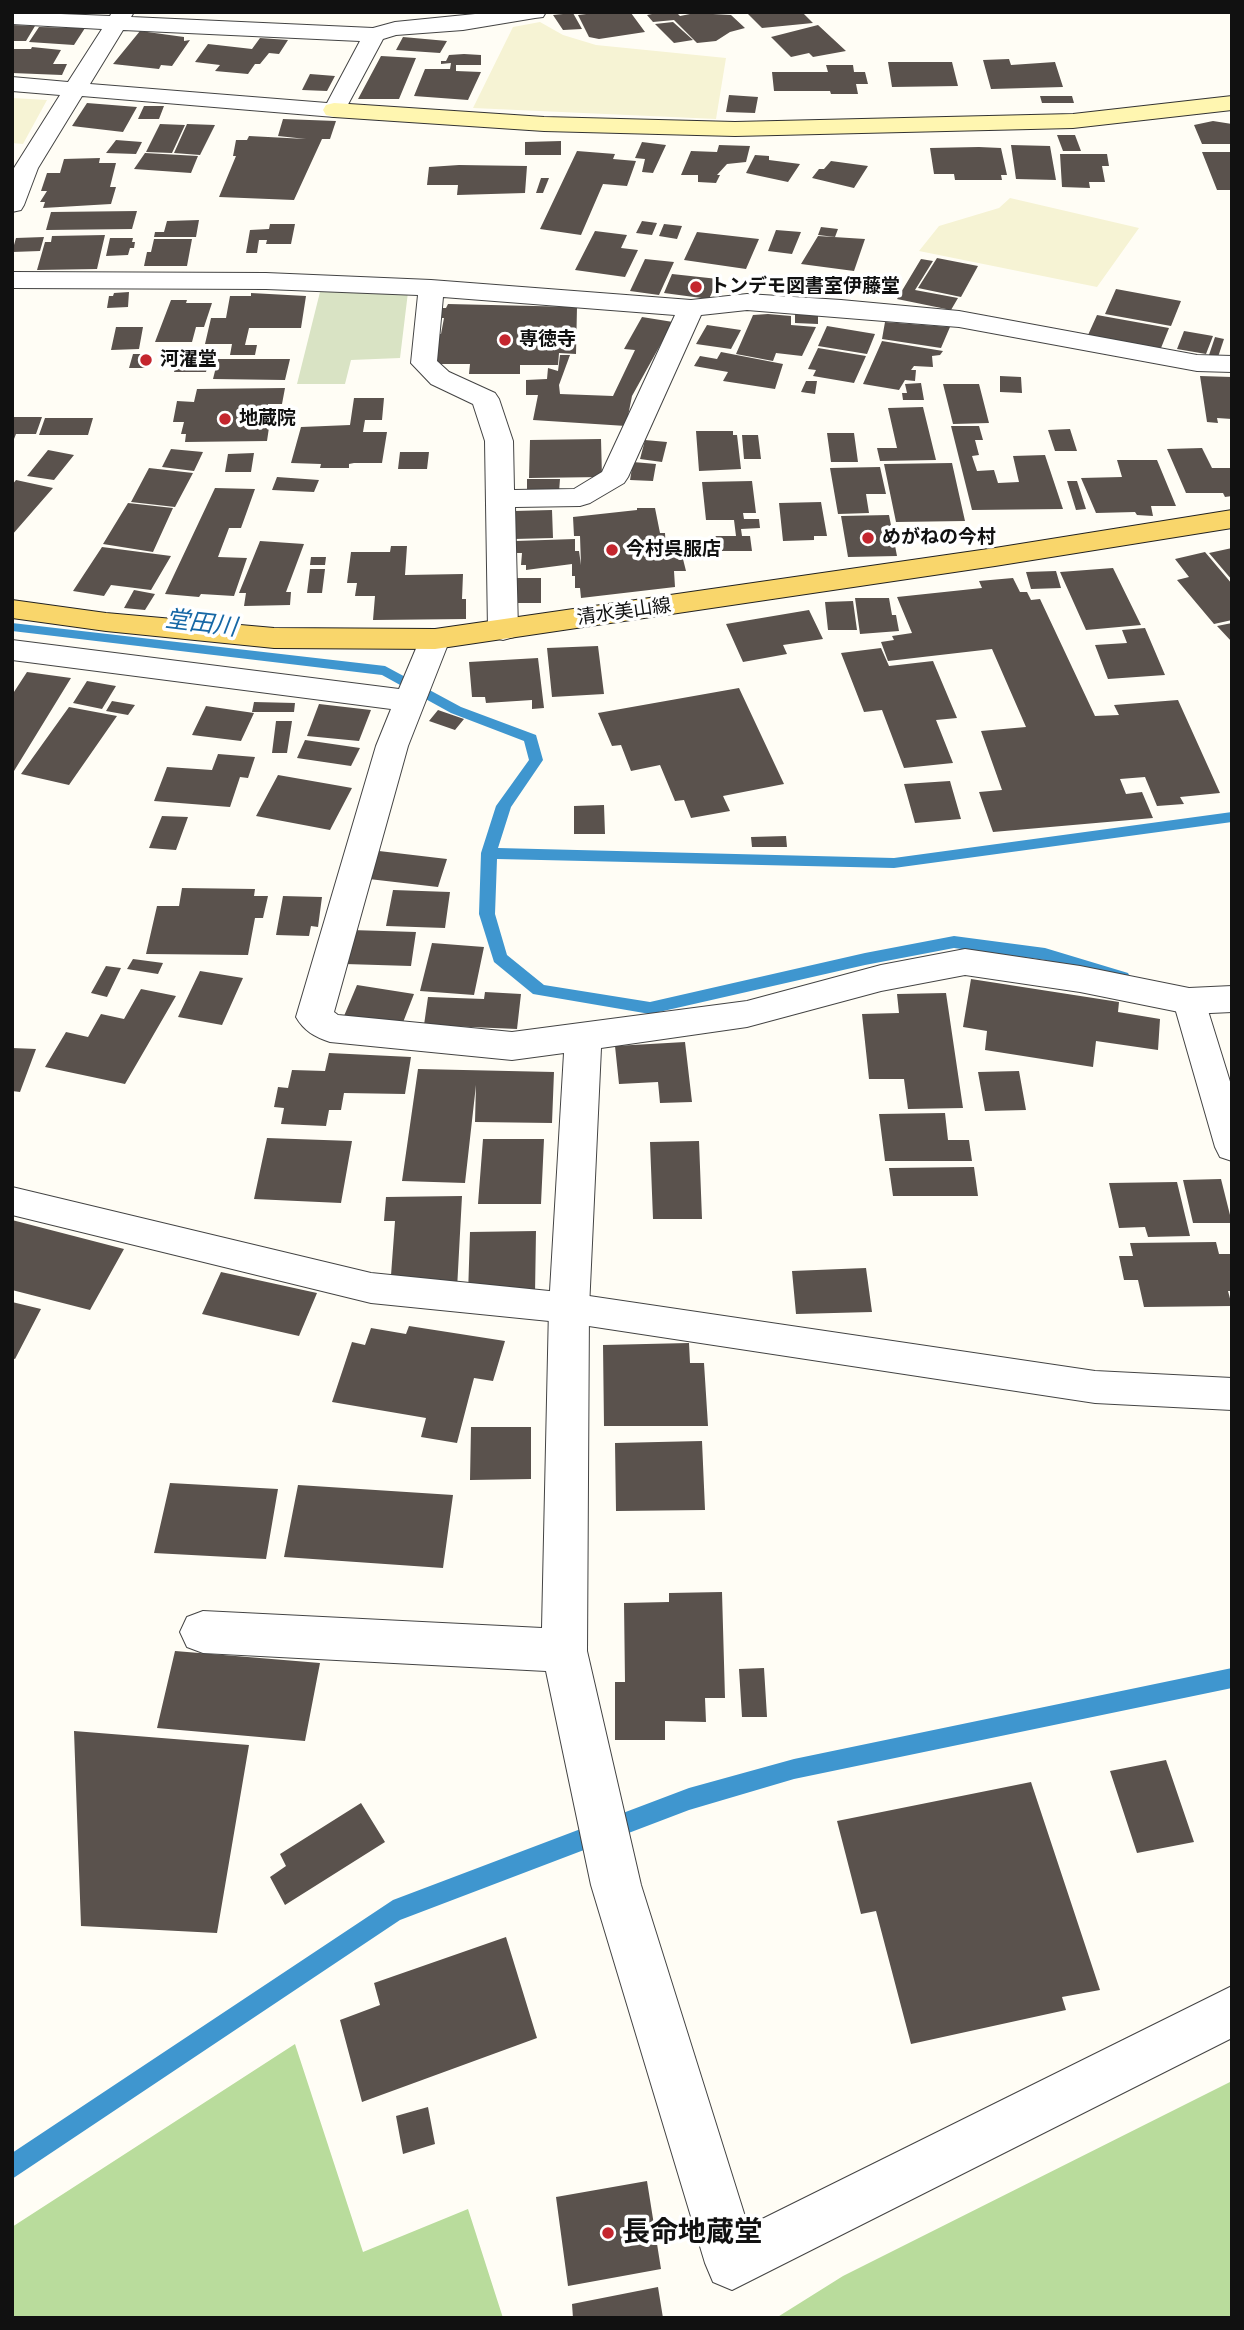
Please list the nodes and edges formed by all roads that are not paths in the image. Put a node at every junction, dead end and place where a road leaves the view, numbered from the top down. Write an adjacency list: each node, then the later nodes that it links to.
1 (535, 12): 4 (street)
2 (120, 17): 3 (street); 4 (street); 6 (street)
3 (12, 18)
4 (387, 26): 8 (street)
5 (12, 84): 6 (street)
6 (74, 88): 8 (street); 9 (street)
7 (1232, 103): 8 (street)
8 (334, 110)
9 (12, 205)
10 (12, 280): 11 (street)
11 (431, 288): 12 (street); 14 (street)
12 (691, 308): 13 (street); 14 (street)
13 (1232, 364)
14 (500, 499): 17 (street)
15 (1232, 519): 17 (main road, 清水美山線)
16 (12, 609): 18 (main road, 清水美山線)
17 (503, 630): 19 (main road, 清水美山線)
18 (85, 639): 19 (main road, 清水美山線); 20 (street); 21 (street)
19 (435, 639): 21 (street)
20 (12, 650)
21 (412, 701): 24 (street)
22 (1232, 999): 23 (street)
23 (1189, 1001): 24 (street); 25 (lane)
24 (583, 1036): 27 (street)
25 (1232, 1147)
26 (12, 1201): 27 (lane)
27 (569, 1308): 28 (lane); 30 (street)
28 (1232, 1394)
29 (203, 1632): 30 (street)
30 (564, 1651): 31 (street)
31 (1232, 2011)

